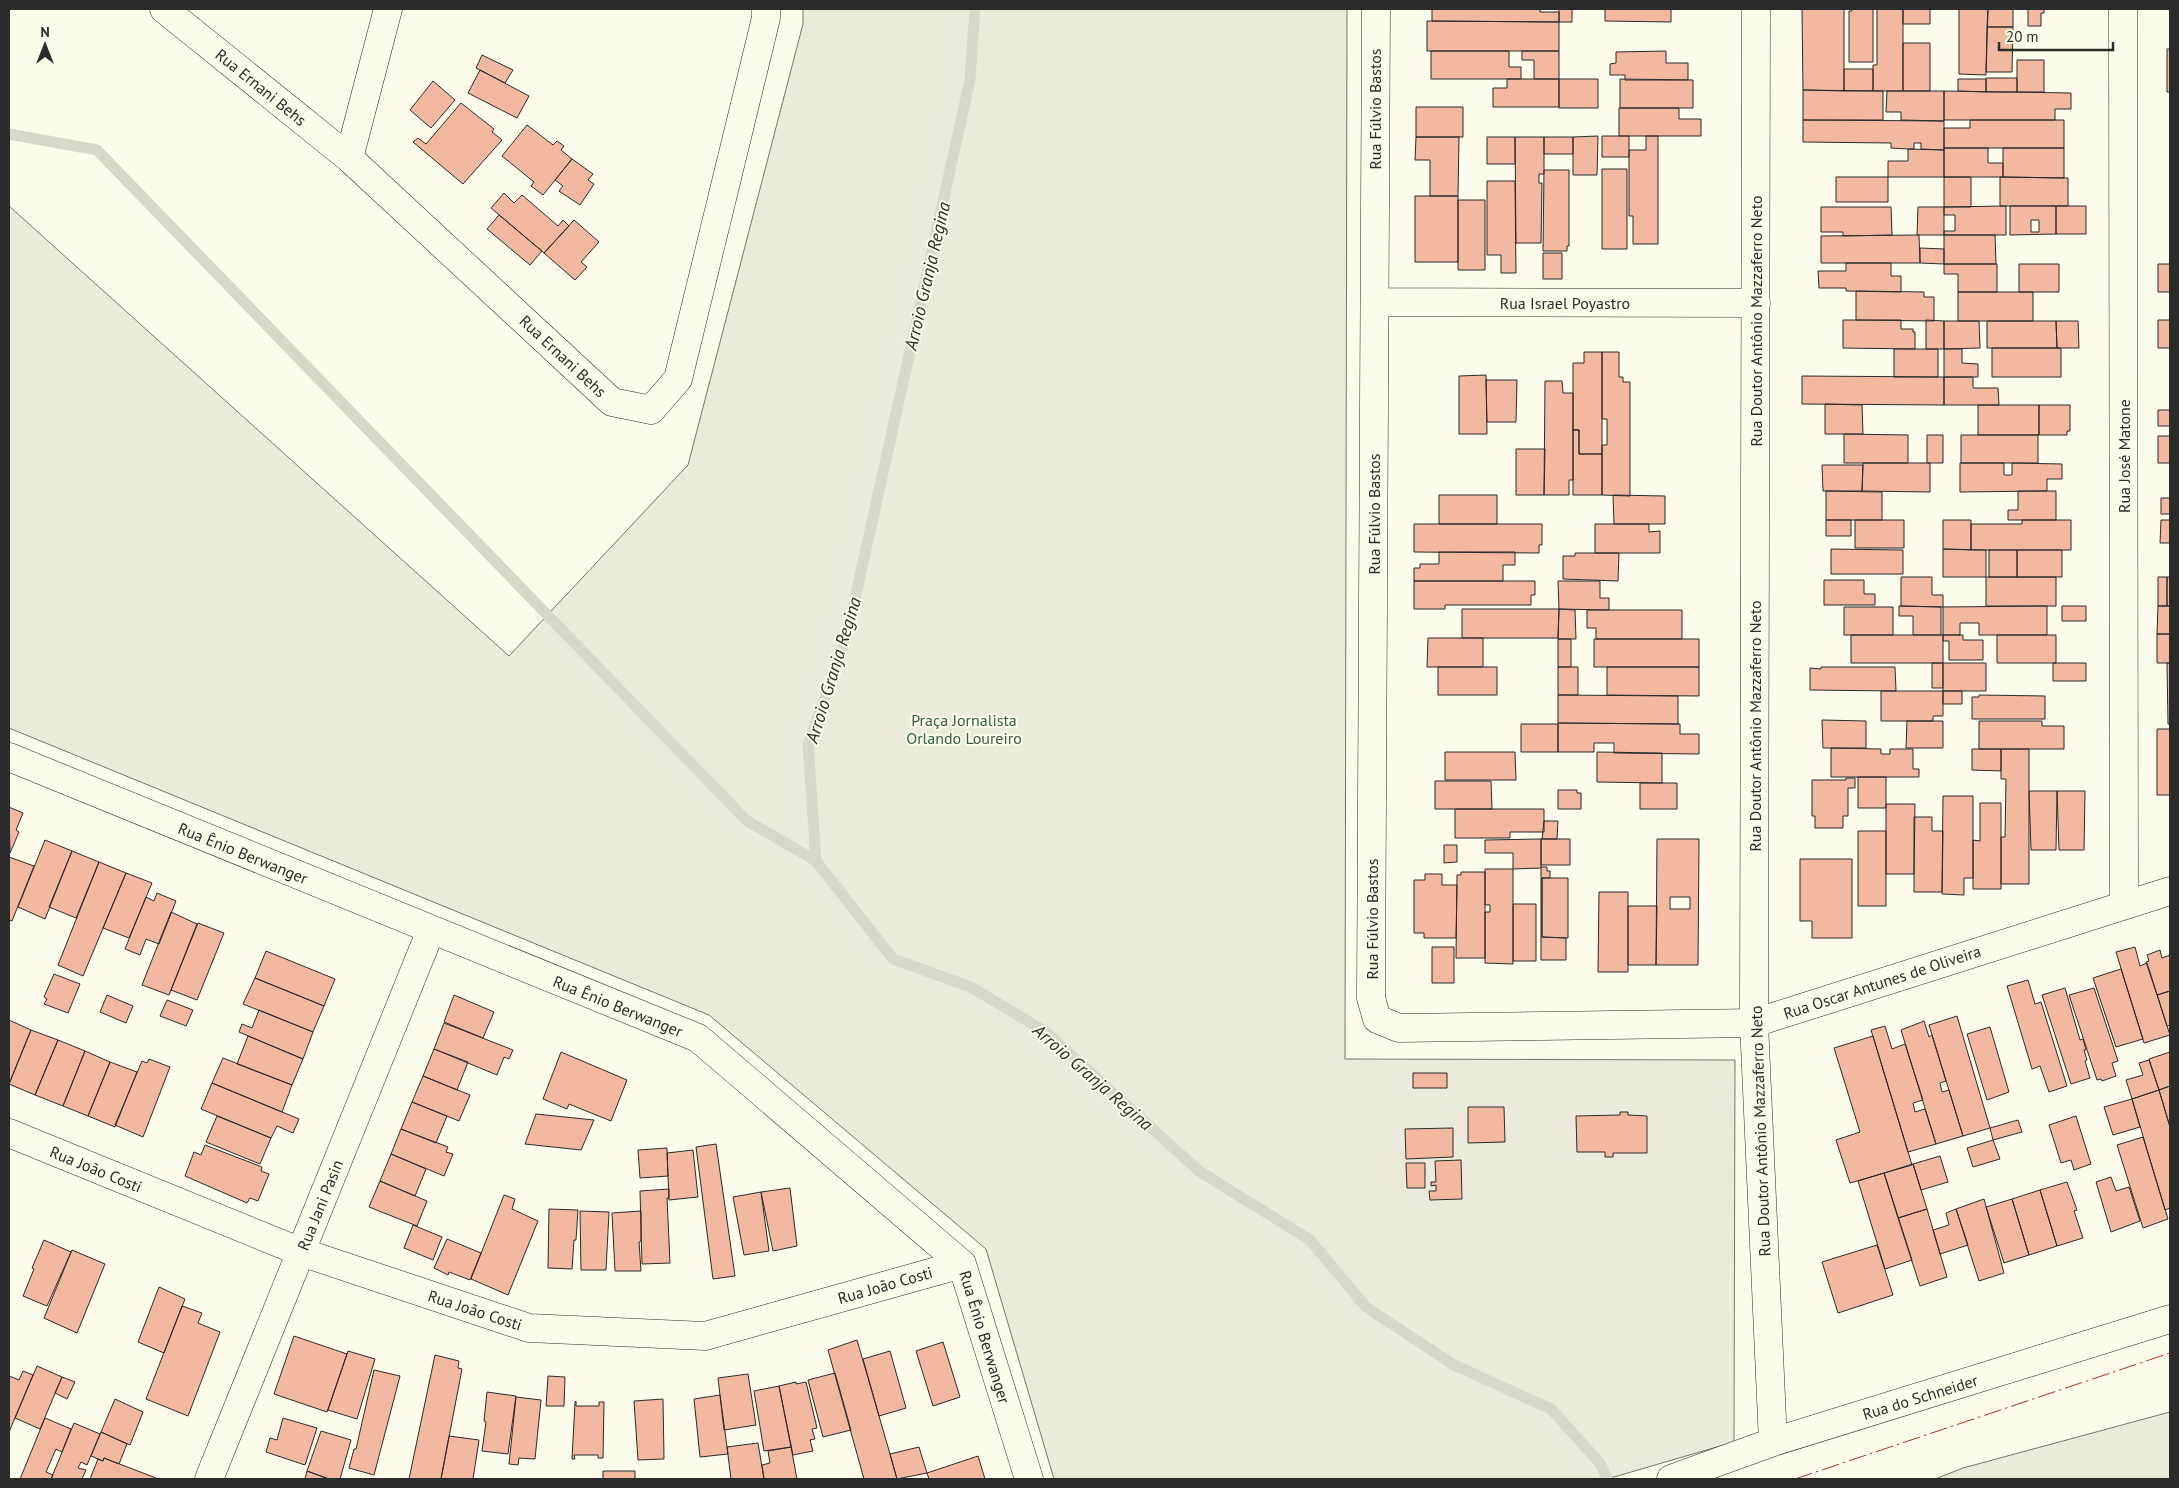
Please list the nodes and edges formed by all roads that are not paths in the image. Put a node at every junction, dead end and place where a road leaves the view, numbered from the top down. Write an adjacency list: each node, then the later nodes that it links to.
1 (164, 9): 7 (street, Rua Ernani Behs)
2 (388, 9): 7 (street)
3 (766, 9): 7 (street, Rua Ernani Behs)
4 (1376, 9): 8 (street, Rua Fúlvio Bastos)
5 (1756, 9): 9 (street, Rua Doutor Antônio Mazzaferro Neto)
6 (2123, 9): 12 (street, Rua José Matone)
7 (349, 158)
8 (1375, 302): 9 (street, Rua Israel Poyastro); 14 (street, Rua Fúlvio Bastos)
9 (1756, 303): 15 (street, Rua Doutor Antônio Mazzaferro Neto)
10 (9, 757): 13 (street, Rua Ênio Berwanger)
11 (2170, 891): 12 (street, Rua Oscar Antunes de Oliveira)
12 (2124, 904): 15 (street, Rua Oscar Antunes de Oliveira)
13 (431, 930): 17 (street, Rua Jani Pasin); 18 (street, Rua Ênio Berwanger)
14 (1377, 1019): 15 (street, Rua Oscar Antunes de Oliveira)
15 (1754, 1023): 20 (street, Rua Doutor Antônio Mazzaferro Neto)
16 (9, 1133): 17 (street, Rua João Costi)
17 (301, 1252): 18 (street, Rua João Costi); 21 (street, Rua Jani Pasin)
18 (962, 1264): 22 (street, Rua Ênio Berwanger)
19 (2170, 1319): 20 (street, Rua do Schneider)
20 (1773, 1442): 23 (street, Rua do Schneider)
21 (209, 1479)
22 (1028, 1479)
23 (1671, 1479)

